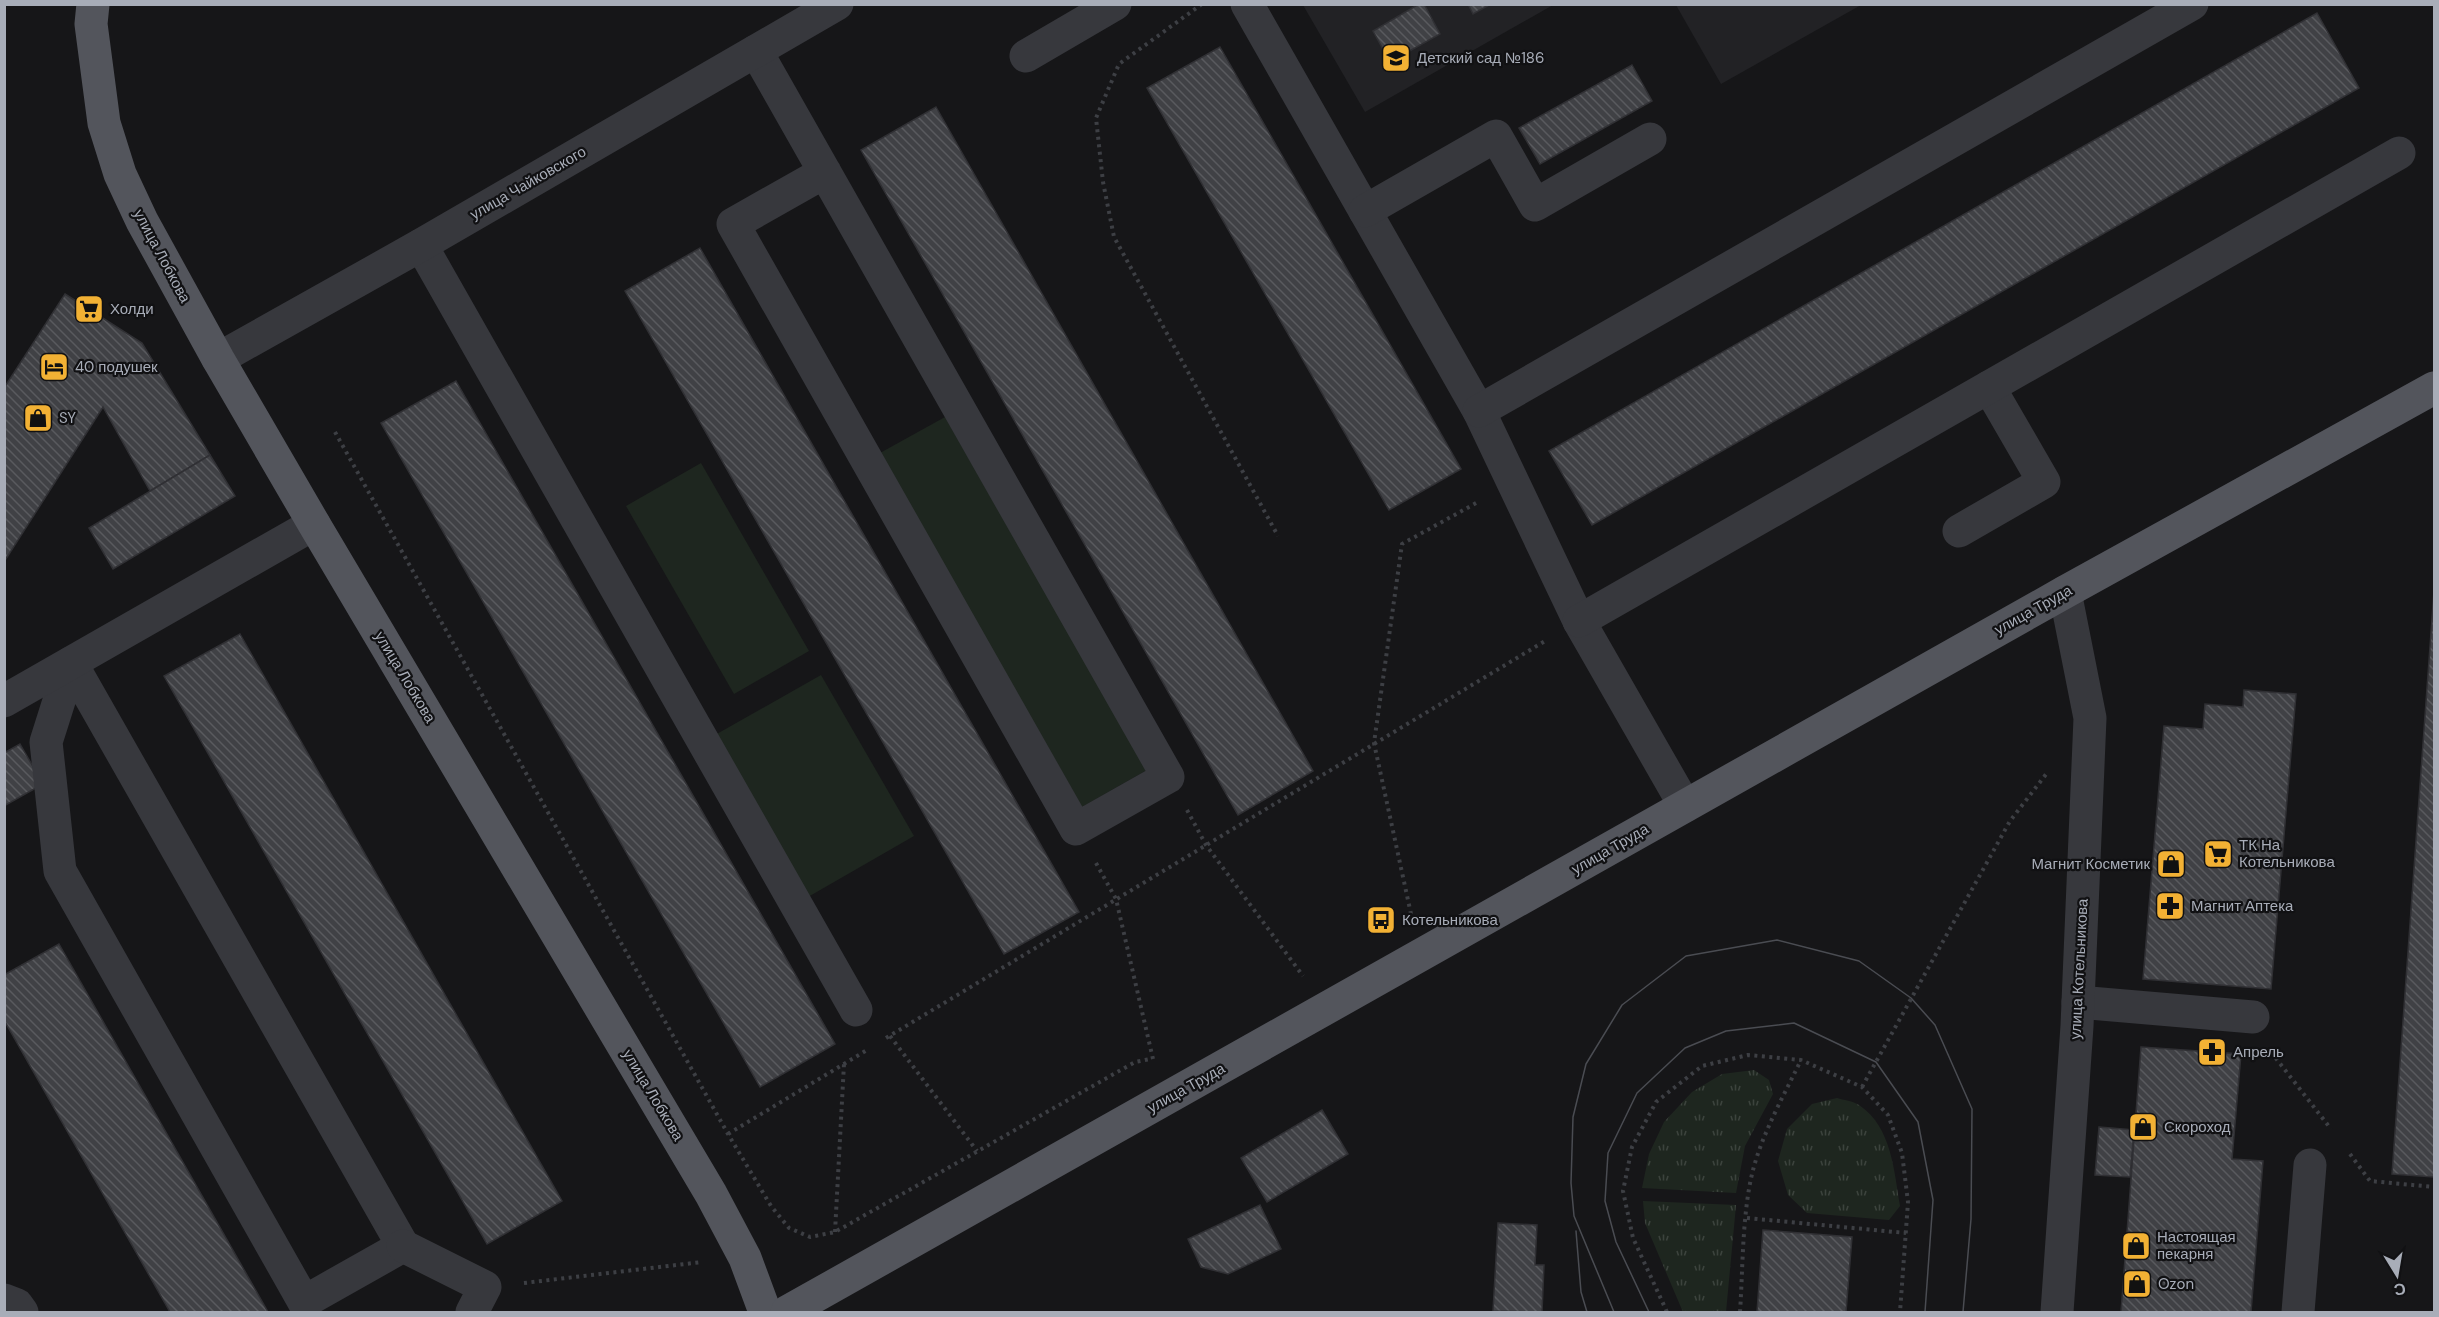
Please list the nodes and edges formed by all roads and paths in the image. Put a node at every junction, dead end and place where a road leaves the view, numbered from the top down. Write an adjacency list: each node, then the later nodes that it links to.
1 (837, 4): 7 (street, улица Чайковского)
2 (1115, 4): 8 (street)
3 (1202, 4): 22 (path)
4 (1247, 4): 12 (street)
5 (2193, 4): 17 (street)
6 (92, 14): 14 (main road, улица Лобкова)
7 (756, 51): 11 (street); 13 (street, улица Чайковского)
8 (1026, 56)
9 (1650, 139): 12 (street)
10 (2399, 153): 15 (street)
11 (825, 172): 11 (street)
12 (1365, 211): 17 (street)
13 (422, 245): 14 (street, улица Чайковского); 35 (street)
14 (218, 358): 20 (main road, улица Лобкова)
15 (1989, 387): 21 (street); 24 (street)
16 (2434, 388): 23 (main road, улица Труда)
17 (1479, 411): 19 (street)
18 (335, 432): 45 (path)
19 (1514, 482): 24 (street); 28 (path)
20 (315, 524): 25 (street); 55 (main road, улица Лобкова)
21 (1959, 531)
22 (1278, 536)
23 (2065, 592): 27 (street, улица Котельникова); 29 (main road, улица Труда)
24 (1579, 621): 28 (path); 29 (street)
25 (71, 663): 26 (street); 54 (street); 54 (street)
26 (4, 701)
27 (2090, 718): 34 (street, улица Котельникова); 44 (path)
28 (1374, 743): 30 (path); 32 (path)
29 (1685, 806): 60 (main road, улица Труда)
30 (1206, 844): 31 (path); 33 (path)
31 (1116, 899): 37 (path); 41 (path)
32 (1412, 918)
33 (1304, 977)
34 (2078, 1002): 36 (street); 64 (street, улица Котельникова)
35 (856, 1010)
36 (2259, 1030): 46 (path)
37 (890, 1036): 38 (path); 47 (path)
38 (882, 1040)
39 (875, 1045): 43 (path)
40 (1163, 1057): 41 (path)
41 (1153, 1059): 47 (path)
42 (1801, 1060): 44 (path); 51 (path); 61 (path)
43 (844, 1064): 45 (path); 52 (path)
44 (1862, 1087): 53 (path)
45 (728, 1134): 52 (path)
46 (2335, 1135)
47 (977, 1151): 52 (path)
48 (2349, 1153): 50 (path)
49 (2310, 1165): 65 (street)
50 (2434, 1187)
51 (1747, 1218): 53 (path); 62 (path)
52 (835, 1232)
53 (1906, 1233): 63 (path)
54 (403, 1246): 57 (street)
55 (745, 1258): 57 (path); 59 (main road, улица Лобкова)
56 (4, 1300): 58 (street)
57 (478, 1300)
58 (22, 1312)
59 (765, 1312)
60 (787, 1312)
61 (1667, 1312)
62 (1740, 1312)
63 (1900, 1312)
64 (2057, 1312)
65 (2298, 1312)

